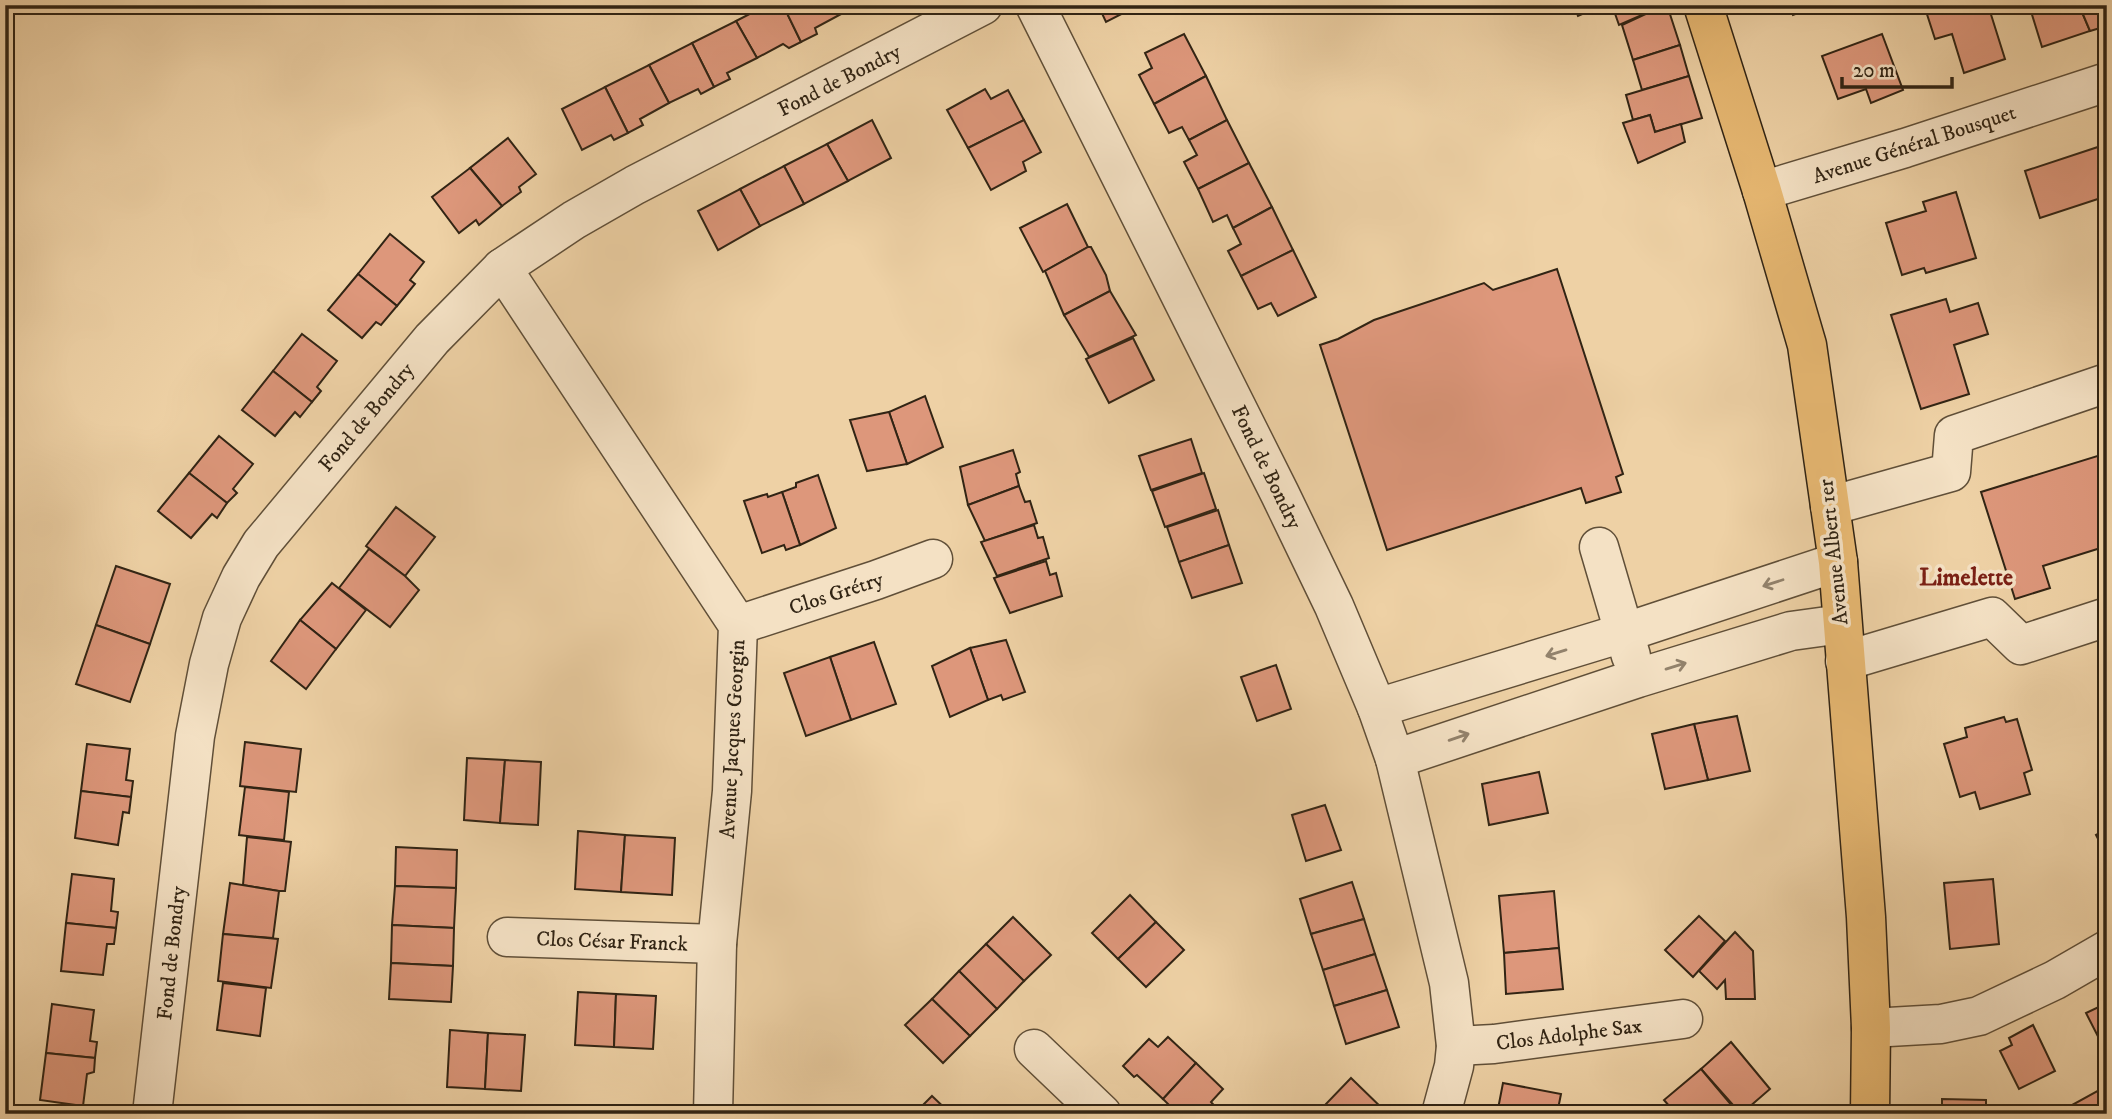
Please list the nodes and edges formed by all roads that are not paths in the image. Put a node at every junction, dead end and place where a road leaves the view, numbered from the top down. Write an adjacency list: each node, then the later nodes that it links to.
1 (983, 5): 6 (street, Fond de Bondry)
2 (1035, 5): 17 (street, Fond de Bondry)
3 (1703, 5): 5 (main road, Avenue Albert 1er)
4 (2107, 82): 5 (street, Avenue Général Bousquet)
5 (1762, 191): 8 (main road, Avenue Albert 1er)
6 (502, 268): 13 (street, Avenue Jacques Georgin); 26 (street, Fond de Bondry)
7 (2107, 383): 8 (street)
8 (1829, 506): 11 (main road, Avenue Albert 1er)
9 (1599, 547): 14 (street)
10 (933, 559): 13 (street, Clos Grétry)
11 (1838, 562): 14 (street, one-way to 14); 15 (main road, Avenue Albert 1er)
12 (2107, 617): 15 (street)
13 (738, 625): 20 (street, Avenue Jacques Georgin)
14 (1623, 633): 16 (street); 17 (street, one-way to 17)
15 (1843, 642): 16 (street, one-way to 15); 23 (main road, Avenue Albert 1er)
16 (1638, 678): 18 (street, one-way to 16)
17 (1377, 708): 18 (street, Fond de Bondry)
18 (1395, 759): 24 (street, Fond de Bondry)
19 (507, 937): 20 (street, Clos César Franck)
20 (717, 944): 27 (street, Avenue Jacques Georgin)
21 (2107, 950): 23 (street)
22 (1683, 1019): 24 (street, Clos Adolphe Sax)
23 (1871, 1028): 30 (main road, Avenue Albert 1er)
24 (1456, 1045): 29 (street, Fond de Bondry)
25 (1034, 1049): 28 (street)
26 (152, 1114)
27 (713, 1114)
28 (1102, 1114)
29 (1441, 1114)
30 (1870, 1114)

